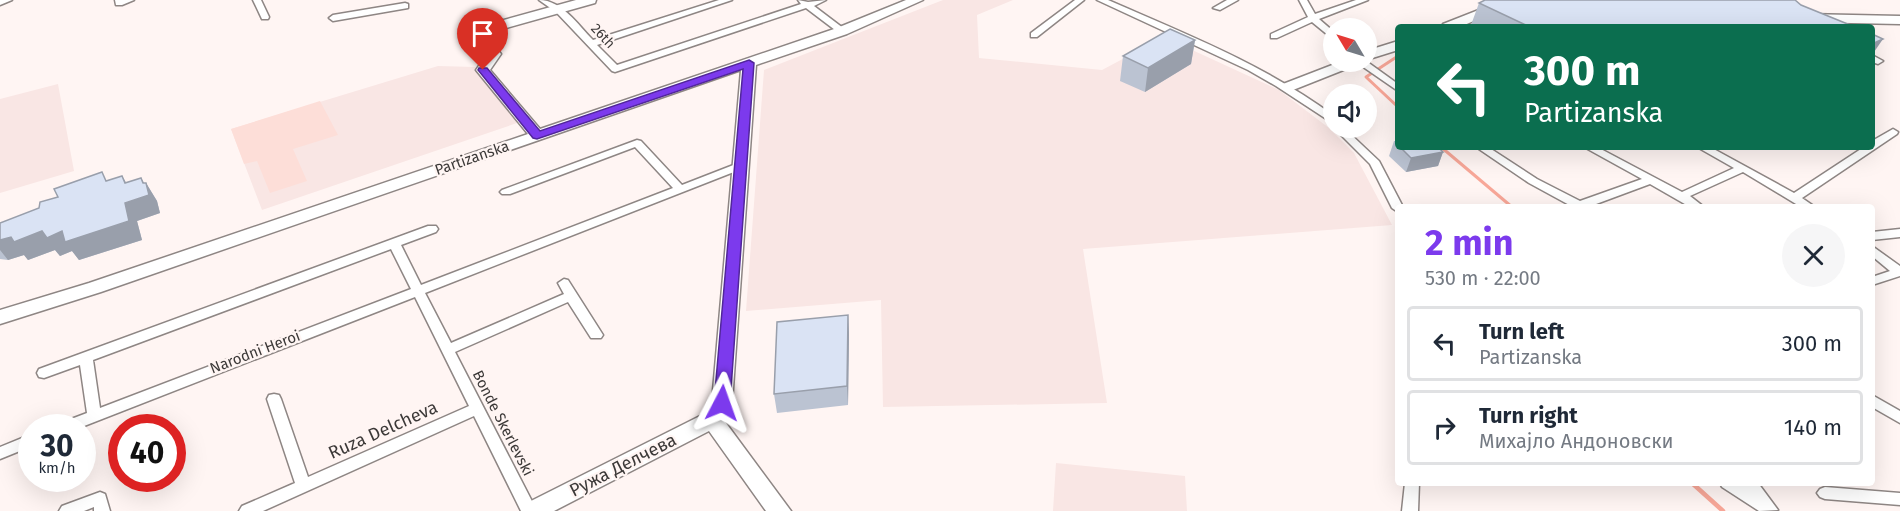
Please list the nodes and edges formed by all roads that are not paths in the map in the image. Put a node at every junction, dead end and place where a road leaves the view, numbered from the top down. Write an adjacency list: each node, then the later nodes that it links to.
1 (8, 0): 18 (street)
2 (118, 0): 3 (street)
3 (130, 0)
4 (256, 0): 22 (street)
5 (398, 0): 23 (street)
6 (543, 0): 21 (street, 26th)
7 (590, 0): 21 (street)
8 (728, 0): 32 (street)
9 (822, 0): 19 (street)
10 (917, 0): 29 (street, Partizanska)
11 (1080, 0): 30 (street)
12 (1101, 0): 39 (street)
13 (1234, 0): 20 (street)
14 (1303, 0): 24 (street)
15 (1364, 0): 24 (street)
16 (1515, 0): 27 (street)
17 (1771, 0): 26 (street)
18 (0, 2)
19 (804, 2): 29 (street); 32 (street, 26th)
20 (1217, 8)
21 (559, 10): 32 (street, 26th); 42 (street)
22 (265, 17)
23 (333, 18)
24 (1313, 18): 28 (street); 31 (street)
25 (1900, 20): 26 (street)
26 (1807, 22)
27 (1461, 24)
28 (1323, 27)
29 (842, 31): 35 (street, Partizanska)
30 (1034, 35)
31 (1274, 36)
32 (591, 44)
33 (1395, 46): 34 (street)
34 (1377, 52)
35 (749, 63): 42 (street, Partizanska); 49 (street)
36 (1326, 72): 39 (street)
37 (1375, 72): 38 (street)
38 (1394, 85)
39 (1288, 87): 40 (street)
40 (1323, 113)
41 (1893, 132): 44 (street)
42 (537, 135): 69 (street, Partizanska)
43 (1350, 138): 56 (street)
44 (1875, 144)
45 (1486, 150): 57 (street)
46 (1595, 150): 51 (street)
47 (1708, 150): 50 (street)
48 (1867, 150): 55 (street)
49 (740, 166): 52 (street, Narodni Heroi); 84 (street)
50 (1743, 168): 54 (street); 55 (street)
51 (1650, 180): 54 (street); 58 (street)
52 (679, 188): 53 (street); 70 (street, Narodni Heroi)
53 (506, 192)
54 (1682, 196): 59 (street)
55 (1795, 198): 60 (street)
56 (1396, 204)
57 (1577, 204)
58 (1586, 204)
59 (1694, 204)
60 (1804, 204)
61 (432, 229): 64 (street)
62 (1900, 233): 63 (street)
63 (1875, 236)
64 (394, 243): 70 (street); 76 (street)
65 (1875, 252): 66 (street)
66 (1900, 272): 67 (street)
67 (1875, 280)
68 (564, 283): 71 (street)
69 (94, 288): 72 (street, Partizanska); 73 (street, Partizanska)
70 (417, 289): 75 (street, Bonde Skerlevski); 82 (street, Narodni Heroi)
71 (571, 296): 74 (street); 75 (street)
72 (0, 317)
73 (0, 326)
74 (596, 336)
75 (447, 350): 80 (street, Bonde Skerlevski)
76 (86, 358): 77 (street); 81 (street)
77 (44, 373)
78 (274, 399): 87 (street)
79 (1875, 402): 83 (street)
80 (477, 409): 87 (street, Ruza Delcheva); 96 (street, Bonde Skerlevski)
81 (94, 414)
82 (96, 414)
83 (1900, 418)
84 (712, 420): 96 (street, Ружа Делчева); 97 (street)
85 (18, 446): 86 (street)
86 (0, 453)
87 (304, 486): 95 (street, Ruza Delcheva)
88 (1412, 486): 98 (street)
89 (1732, 486): 99 (street)
90 (1751, 486): 99 (street)
91 (1825, 493): 92 (street)
92 (1900, 499)
93 (68, 511): 94 (street)
94 (102, 511)
95 (247, 511)
96 (531, 511)
97 (779, 511)
98 (1410, 511)
99 (1770, 511)

